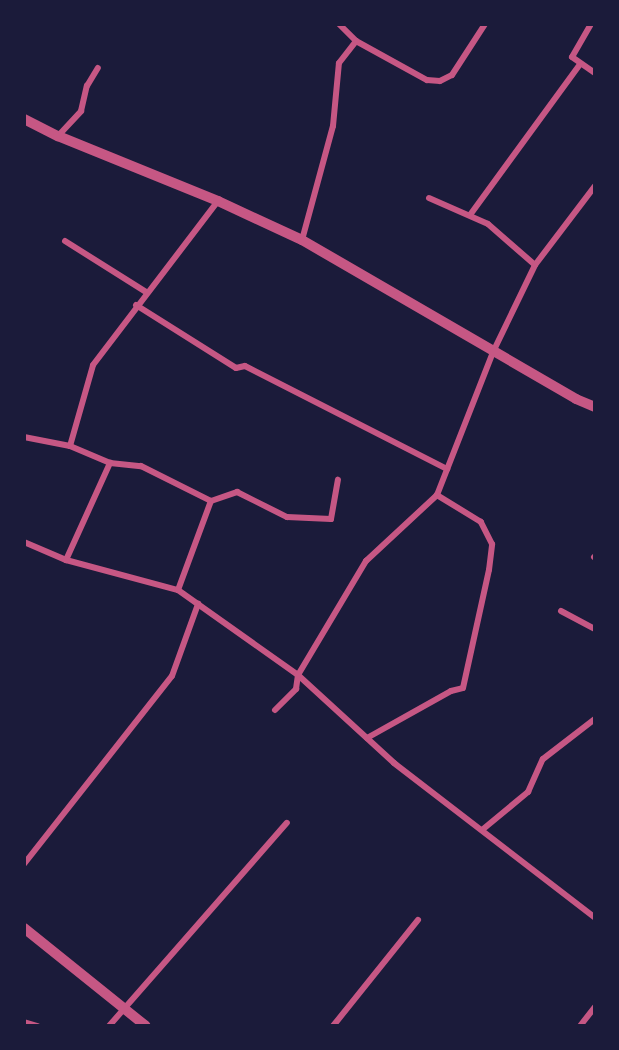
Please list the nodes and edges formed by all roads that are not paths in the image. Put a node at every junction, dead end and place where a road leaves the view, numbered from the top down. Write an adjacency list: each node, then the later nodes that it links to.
1 (339, 24): 4 (street)
2 (485, 24): 4 (street)
3 (591, 24): 5 (street)
4 (356, 41): 14 (street)
5 (580, 64): 7 (street); 13 (street)
6 (98, 68): 9 (street)
7 (595, 73)
8 (24, 119): 9 (street)
9 (58, 136): 12 (street)
10 (595, 186): 16 (street)
11 (429, 198): 13 (street)
12 (218, 201): 14 (street); 17 (street)
13 (470, 215): 16 (street)
14 (302, 240): 19 (street)
15 (66, 241): 17 (street)
16 (535, 265): 19 (street)
17 (146, 292): 18 (street)
18 (136, 305): 22 (street); 24 (street)
19 (493, 352): 20 (street); 24 (street)
20 (595, 407)
21 (24, 438): 22 (street)
22 (70, 446): 23 (street)
23 (110, 463): 27 (street); 29 (street)
24 (447, 468): 26 (street)
25 (338, 480): 27 (street)
26 (437, 495): 34 (street); 37 (street)
27 (211, 501): 30 (street)
28 (24, 542): 29 (street)
29 (66, 560): 30 (street)
30 (178, 590): 31 (street)
31 (198, 604): 34 (street); 40 (street)
32 (561, 611): 33 (street)
33 (595, 629)
34 (298, 675): 35 (street); 37 (street)
35 (275, 710)
36 (595, 719): 39 (street)
37 (366, 738): 39 (street)
38 (287, 823): 45 (street)
39 (482, 831): 41 (street)
40 (24, 864)
41 (595, 918)
42 (418, 920): 50 (street)
43 (24, 928): 45 (street)
44 (595, 1007): 51 (street)
45 (123, 1008): 48 (street); 49 (street)
46 (24, 1022): 47 (street)
47 (37, 1026)
48 (109, 1026)
49 (146, 1026)
50 (333, 1026)
51 (580, 1026)

